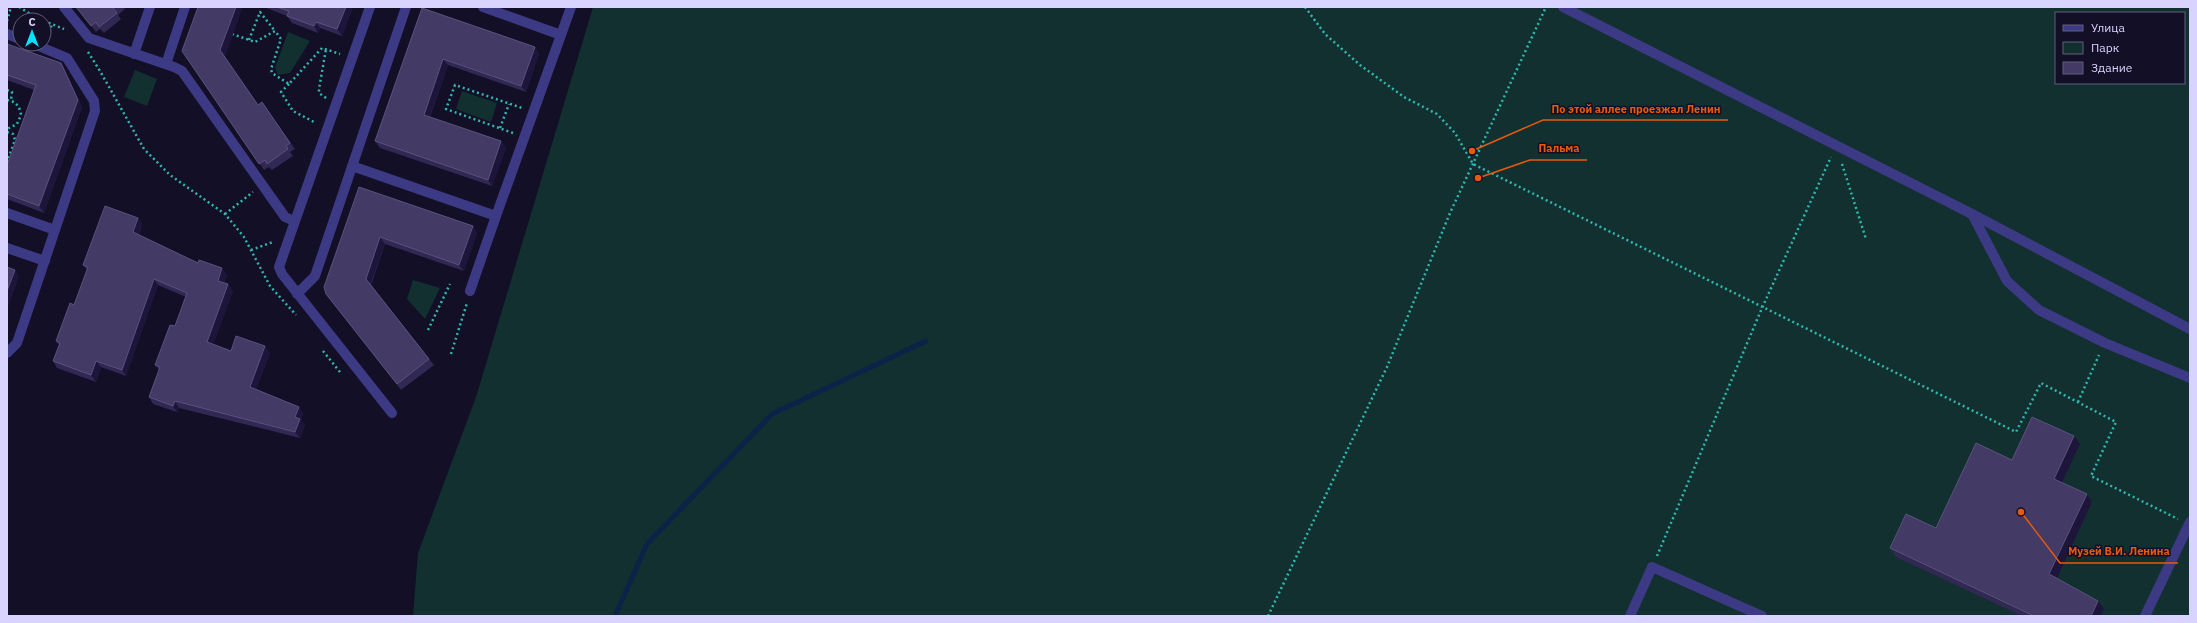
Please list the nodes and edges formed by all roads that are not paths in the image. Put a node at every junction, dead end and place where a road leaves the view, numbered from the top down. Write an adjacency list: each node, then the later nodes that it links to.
1 (64, 7): 11 (street)
2 (150, 7): 11 (street)
3 (185, 7): 12 (street)
4 (370, 7): 17 (street)
5 (406, 7): 13 (street)
6 (483, 7): 9 (street)
7 (571, 7): 9 (street)
8 (1563, 7): 15 (street)
9 (561, 35): 16 (street)
10 (52, 51): 18 (street)
11 (134, 54): 12 (street)
12 (166, 64): 17 (street)
13 (352, 166): 16 (street); 22 (street)
14 (7, 213): 18 (street)
15 (1972, 214): 23 (street); 25 (street)
16 (496, 216): 21 (street)
17 (294, 221): 22 (street)
18 (55, 230): 20 (street)
19 (7, 248): 20 (street)
20 (45, 261): 24 (street)
21 (470, 291)
22 (297, 294): 26 (street)
23 (2190, 329)
24 (7, 353)
25 (2190, 378)
26 (392, 413)
27 (2190, 523): 30 (street)
28 (1630, 616): 29 (street)
29 (1762, 616)
30 (2145, 616)

